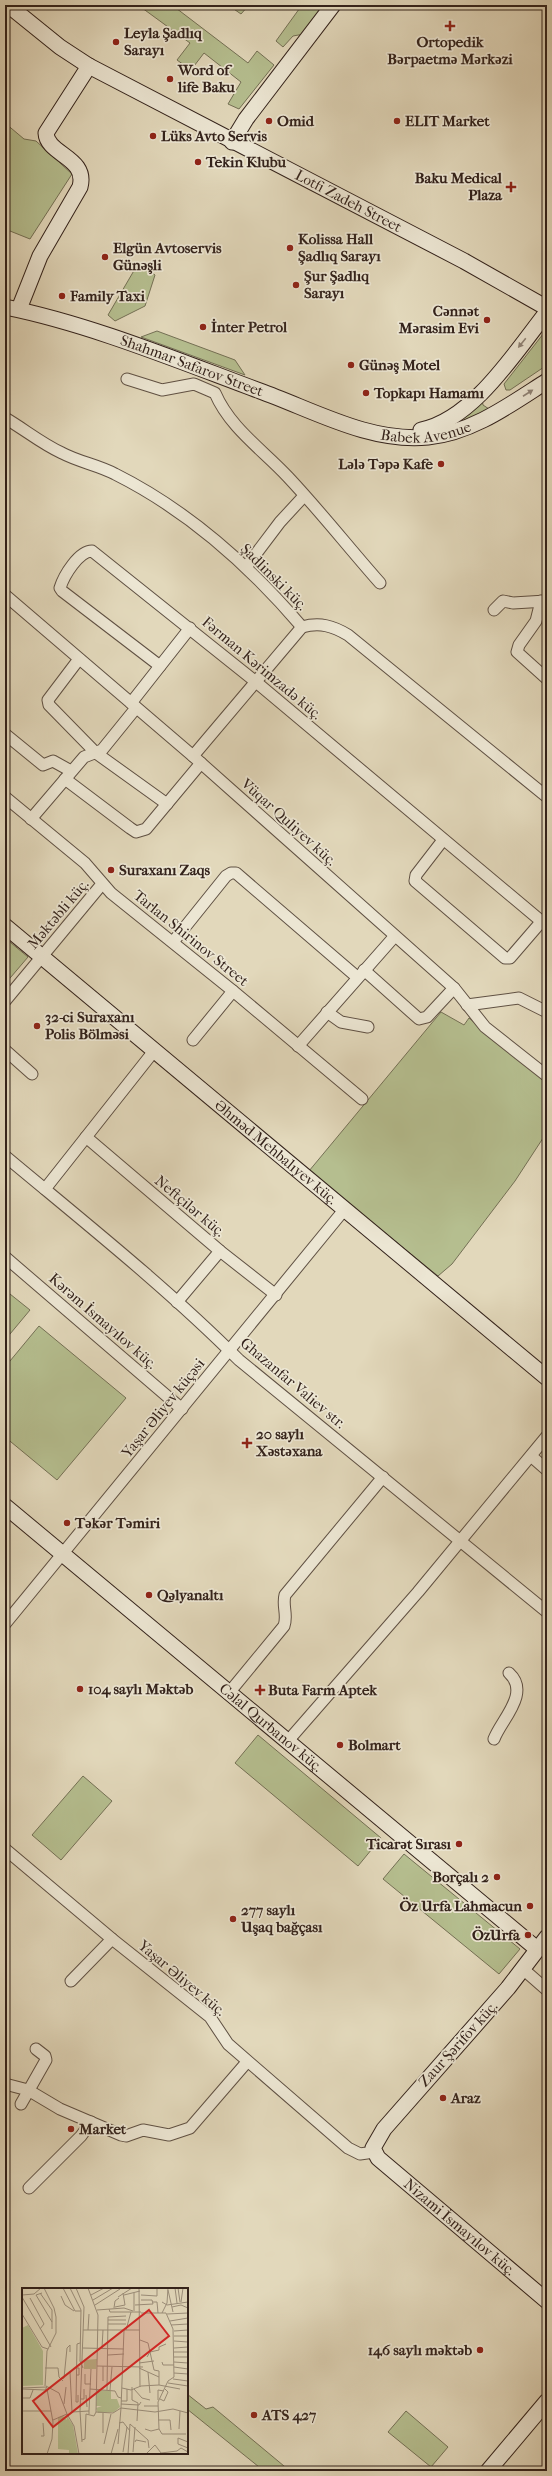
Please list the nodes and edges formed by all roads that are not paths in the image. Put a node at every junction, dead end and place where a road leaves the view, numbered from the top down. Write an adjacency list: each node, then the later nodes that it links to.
1 (8, 5): 3 (street, Lotfi Zadeh Street)
2 (333, 5): 4 (street)
3 (89, 66): 4 (street, Lotfi Zadeh Street); 5 (street)
4 (232, 142): 6 (street, Lotfi Zadeh Street)
5 (12, 308): 8 (street, Shahmar Safarov Street)
6 (547, 308)
7 (547, 312): 10 (street, Babek Avenue, one-way to 10)
8 (210, 373): 12 (street); 15 (street, Shahmar Safarov Street)
9 (127, 379): 12 (street)
10 (492, 380): 13 (street); 15 (street, Babek Avenue)
11 (547, 380): 13 (street, Babek Avenue, one-way to 11)
12 (204, 388): 16 (street)
13 (509, 405): 15 (street, Babek Avenue)
14 (5, 418): 17 (street, Şadlinski küç.)
15 (380, 433)
16 (304, 496): 17 (street); 18 (street)
17 (246, 567): 22 (street, Şadlinski küç.)
18 (380, 583)
19 (5, 595): 24 (street, Vüqar Quliyev küç.)
20 (544, 601): 21 (street); 26 (street)
21 (494, 610)
22 (302, 627): 27 (street); 34 (street, Şadlinski küç.)
23 (190, 628): 25 (street); 25 (street, Fərman Kərimzadə küç.); 27 (street, Fərman Kərimzadə küç.)
24 (79, 659): 28 (street, Vüqar Quliyev küç.); 30 (street)
25 (160, 666): 28 (street)
26 (547, 679)
27 (256, 682): 31 (street); 37 (street, Fərman Kərimzadə küç.)
28 (134, 706): 30 (street); 31 (street, Vüqar Quliyev küç.)
29 (5, 734): 32 (street)
30 (96, 753): 32 (street); 35 (street)
31 (197, 760): 35 (street); 41 (street, Vüqar Quliyev küç.)
32 (68, 775): 35 (street); 36 (street)
33 (5, 797): 36 (street, Tarlan Shirinov Street)
34 (547, 797)
35 (167, 804)
36 (31, 819): 38 (street, Tarlan Shirinov Street)
37 (443, 840): 39 (street, Fərman Kərimzadə küç.); 39 (street)
38 (102, 884): 42 (street, Tarlan Shirinov Street); 43 (street, Məktəbli küç.)
39 (544, 924)
40 (5, 926): 43 (street, Əhməd Mehbalıyev küç.)
41 (394, 937): 44 (street); 45 (street, Vüqar Quliyev küç.)
42 (173, 942): 44 (street); 46 (street, Tarlan Shirinov Street)
43 (41, 957): 47 (street, Məktəbli küç.); 55 (street, Əhməd Mehbalıyev küç.)
44 (361, 974): 45 (street); 49 (street)
45 (454, 988): 48 (street, Vüqar Quliyev küç.)
46 (233, 991): 52 (street); 53 (street, Tarlan Shirinov Street)
47 (5, 1001)
48 (467, 1005): 50 (street); 57 (street, Vüqar Quliyev küç.)
49 (327, 1012): 51 (street); 53 (street)
50 (547, 1012)
51 (368, 1027)
52 (193, 1040)
53 (298, 1046): 58 (street, Tarlan Shirinov Street)
54 (5, 1050): 56 (street)
55 (154, 1051): 59 (street); 62 (street, Əhməd Mehbalıyev küç.)
56 (32, 1074)
57 (547, 1076)
58 (362, 1099)
59 (86, 1137): 61 (street); 63 (street, Neftçilər küç.)
60 (5, 1156): 61 (street, Ghazanfar Valiev str.)
61 (45, 1189): 66 (street, Ghazanfar Valiev str.)
62 (344, 1210): 65 (street, Yaşar Əliyev küçəsi); 68 (street, Əhməd Mehbalıyev küç.)
63 (220, 1251): 65 (street, Neftçilər küç.); 66 (street)
64 (5, 1256): 69 (street, Kərəm İsmayılov küç.)
65 (276, 1295): 67 (street, Yaşar Əliyev küçəsi)
66 (177, 1302): 67 (street, Ghazanfar Valiev str.)
67 (229, 1351): 69 (street, Yaşar Əliyev küçəsi); 73 (street, Ghazanfar Valiev str.)
68 (547, 1378)
69 (182, 1408): 76 (street, Yaşar Əliyev küçəsi)
70 (547, 1436): 71 (street)
71 (531, 1456): 72 (street); 75 (street)
72 (547, 1470)
73 (383, 1477): 75 (street, Ghazanfar Valiev str.); 80 (street)
74 (5, 1506): 76 (street, Cəlal Qurbanov küç.)
75 (461, 1541): 77 (street, Ghazanfar Valiev str.); 82 (street)
76 (62, 1553): 78 (street, Yaşar Əliyev küçəsi); 80 (street, Cəlal Qurbanov küç.)
77 (547, 1612)
78 (5, 1624)
79 (509, 1673): 81 (street)
80 (228, 1694): 82 (street, Cəlal Qurbanov küç.)
81 (494, 1738)
82 (287, 1742): 86 (street, Cəlal Qurbanov küç.)
83 (5, 1849): 85 (street, Yaşar Əliyev küç.)
84 (547, 1937): 86 (street, Zaur Şərifov küç.)
85 (112, 1939): 88 (street); 91 (street, Yaşar Əliyev küç.)
86 (537, 1949): 87 (street, Zaur Şərifov küç.)
87 (523, 1969): 89 (street); 96 (street, Zaur Şərifov küç.)
88 (71, 1980)
89 (547, 1990)
90 (36, 2049): 93 (street)
91 (247, 2062): 95 (street); 96 (street, Yaşar Əliyev küç.)
92 (5, 2084): 93 (street)
93 (28, 2090): 94 (street); 95 (street)
94 (21, 2104)
95 (91, 2122): 97 (street)
96 (374, 2152): 98 (street, Nizami İsmayılov küç.)
97 (29, 2188)
98 (547, 2301)
99 (547, 2401): 100 (street)
100 (489, 2471)

